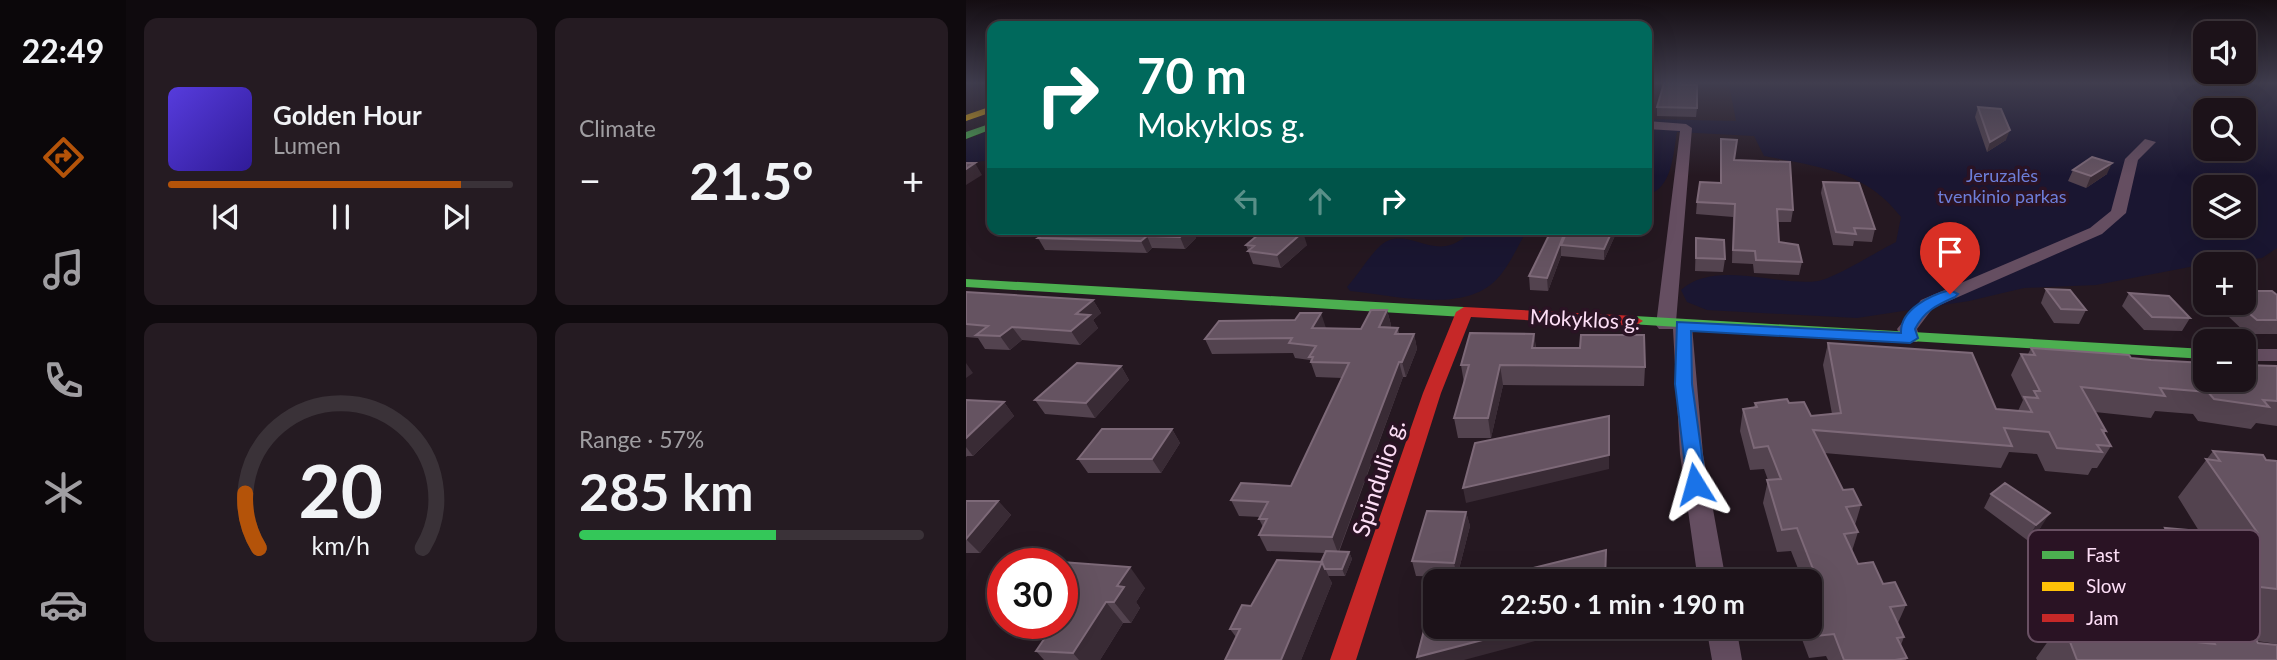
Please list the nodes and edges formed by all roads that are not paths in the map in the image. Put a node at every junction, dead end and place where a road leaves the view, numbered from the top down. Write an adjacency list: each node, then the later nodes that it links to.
1 (1652, 125): 7 (street)
2 (987, 127): 3 (main road)
3 (966, 136)
4 (2150, 142): 8 (street)
5 (966, 283): 6 (main road, Mokyklos g.)
6 (1465, 313): 7 (main road, Mokyklos g.); 14 (main road, Spindulio g.)
7 (1674, 325): 8 (main road, Mokyklos g.); 12 (street)
8 (1910, 338): 9 (main road, Mokyklos g.)
9 (2193, 353)
10 (2256, 355): 11 (street)
11 (2277, 355)
12 (1710, 569)
13 (1723, 639): 15 (street)
14 (1343, 660)
15 (1727, 660)

